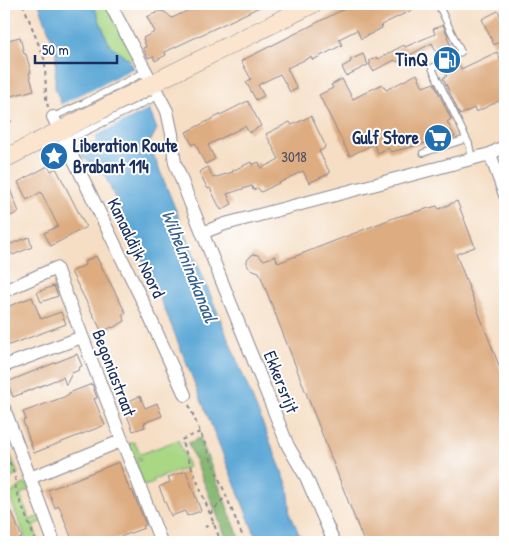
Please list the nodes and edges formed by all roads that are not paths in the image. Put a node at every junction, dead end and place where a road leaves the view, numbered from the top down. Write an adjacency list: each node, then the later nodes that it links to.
1 (110, 4): 4 (street, Ekkersrijt)
2 (313, 4): 4 (street)
3 (438, 4): 6 (lane)
4 (147, 87): 5 (street); 13 (street, Ekkersrijt)
5 (63, 128): 10 (street); 17 (street, Kanaaldijk Noord)
6 (466, 139): 8 (lane); 11 (lane)
7 (505, 146): 9 (street)
8 (423, 153)
9 (490, 154): 11 (street); 12 (street)
10 (4, 159)
11 (472, 159): 13 (street)
12 (505, 195)
13 (202, 232): 23 (street, Ekkersrijt)
14 (4, 291): 15 (street, Begoniastraat)
15 (82, 337): 16 (street); 19 (street, Begoniastraat)
16 (4, 366)
17 (185, 395)
18 (4, 408): 20 (street)
19 (122, 441): 20 (street); 22 (street, Begoniastraat)
20 (30, 478): 21 (street)
21 (54, 542)
22 (162, 542)
23 (334, 542)

